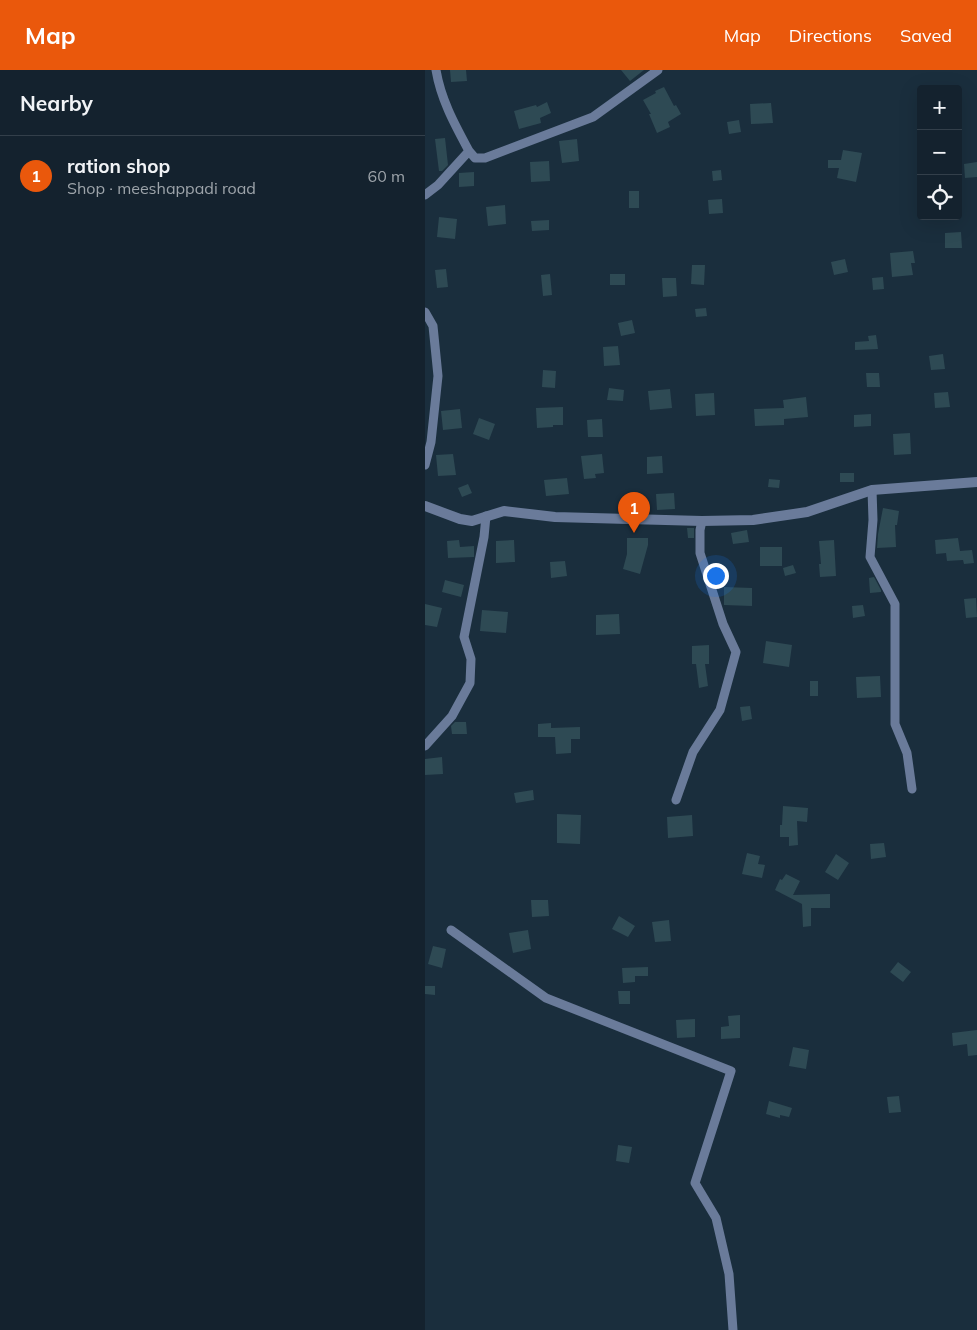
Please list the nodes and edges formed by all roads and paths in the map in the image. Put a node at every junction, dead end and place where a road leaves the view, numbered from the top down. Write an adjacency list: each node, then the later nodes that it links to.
1 (436, 70): 3 (street)
2 (658, 70): 3 (street)
3 (469, 151): 4 (street)
4 (425, 195)
5 (425, 312): 6 (street)
6 (425, 465)
7 (977, 482): 8 (street)
8 (872, 490): 11 (street); 13 (street)
9 (425, 506): 10 (street)
10 (486, 516): 11 (street); 12 (street)
11 (702, 521): 14 (street)
12 (425, 746)
13 (912, 789)
14 (676, 800)
15 (451, 930): 16 (street)
16 (733, 1330)

